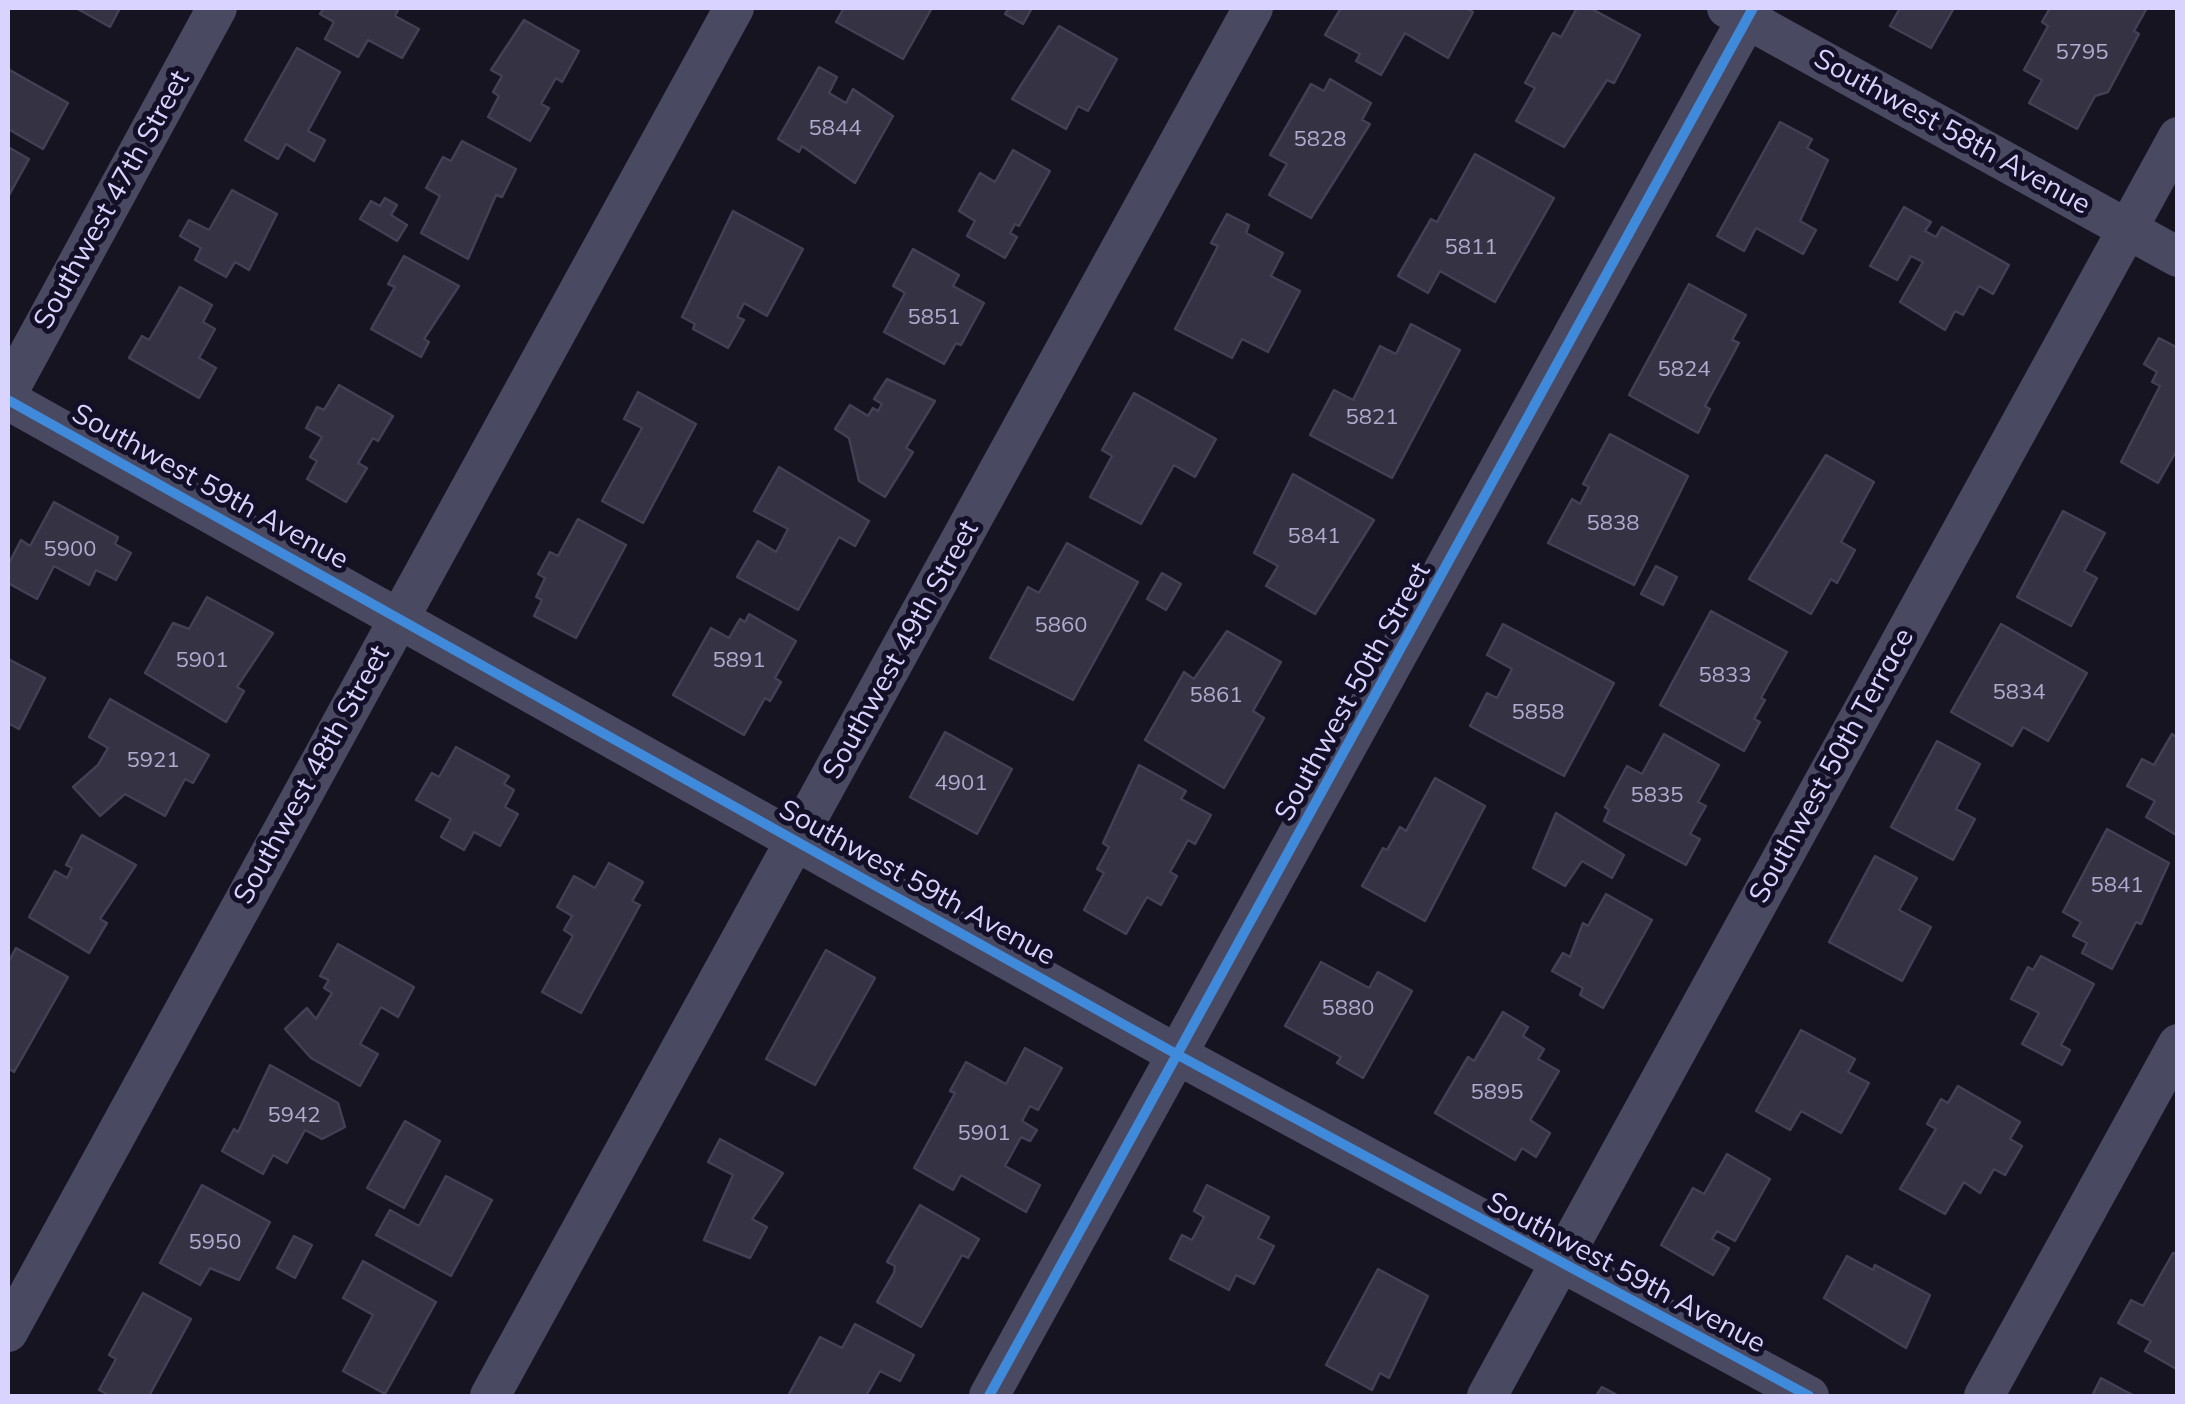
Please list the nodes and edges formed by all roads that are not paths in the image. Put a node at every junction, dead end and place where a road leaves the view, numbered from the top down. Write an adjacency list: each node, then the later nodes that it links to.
1 (217, 8): 8 (street, Southwest 47th Street)
2 (734, 8): 10 (street, Southwest 48th Street)
3 (1253, 8): 11 (street, Southwest 49th Street)
4 (1742, 11): 6 (street, Southwest 58th Avenue); 13 (street, Southwest 50th Street)
5 (2178, 136): 6 (street, Southwest 50th Terrace)
6 (2127, 228): 7 (street, Southwest 58th Avenue); 14 (street, Southwest 50th Terrace)
7 (2178, 257)
8 (8, 392)
9 (8, 400): 10 (street, Southwest 59th Avenue)
10 (398, 618): 11 (street, Southwest 59th Avenue); 15 (street, Southwest 48th Street)
11 (795, 840): 13 (street, Southwest 59th Avenue); 16 (street, Southwest 49th Street)
12 (2178, 1044): 20 (street)
13 (1178, 1055): 14 (street, Southwest 59th Avenue); 17 (street, Southwest 50th Street)
14 (1560, 1263): 18 (street, Southwest 50th Terrace); 19 (street, Southwest 59th Avenue)
15 (8, 1332)
16 (490, 1396)
17 (989, 1396)
18 (1487, 1396)
19 (1808, 1396)
20 (1984, 1396)

